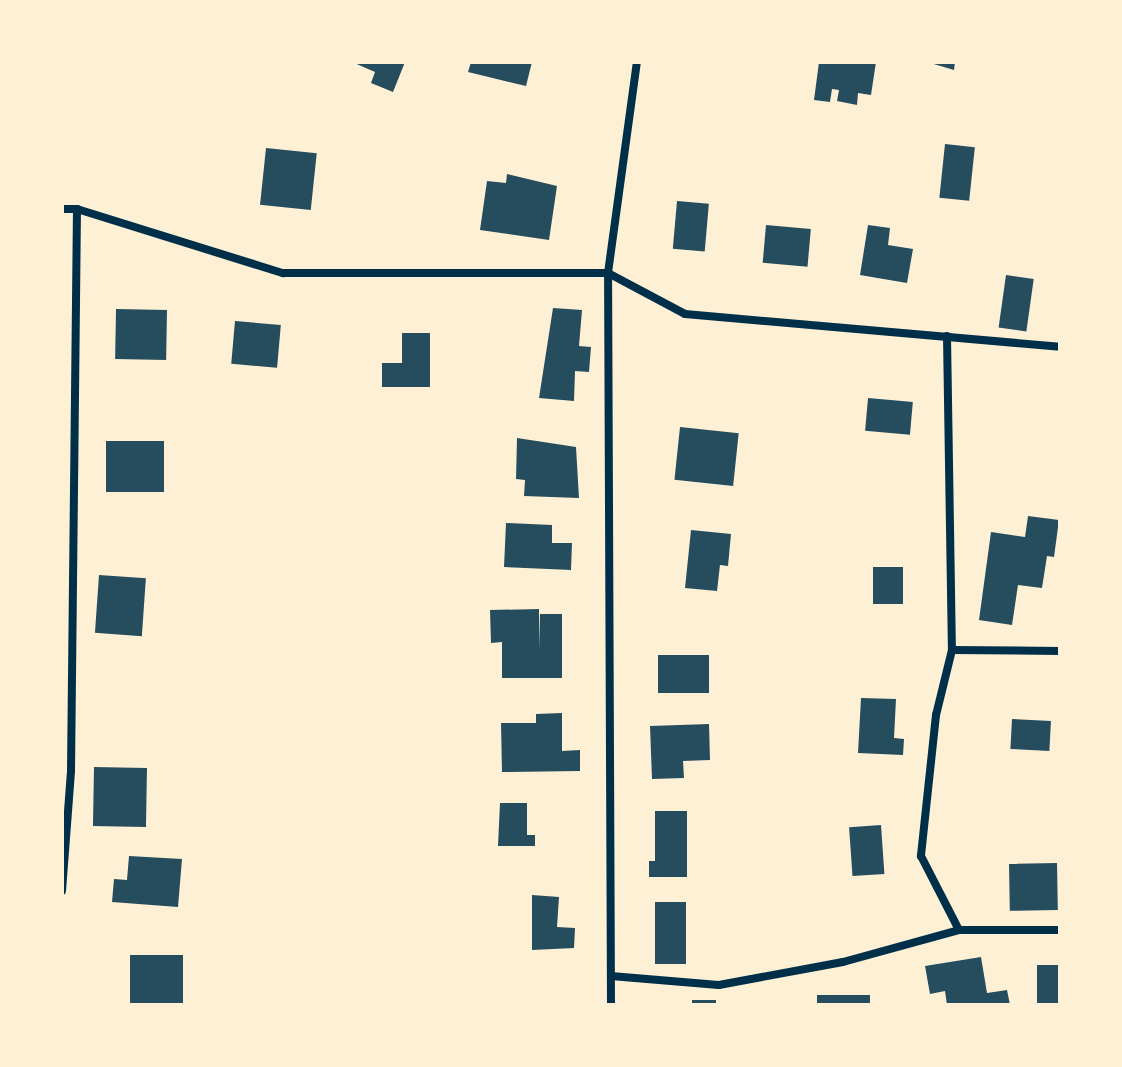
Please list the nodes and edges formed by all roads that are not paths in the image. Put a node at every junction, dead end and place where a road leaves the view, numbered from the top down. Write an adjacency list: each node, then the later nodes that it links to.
1 (637, 62): 4 (street)
2 (62, 209): 3 (street)
3 (77, 209): 4 (street); 9 (street)
4 (608, 273): 5 (street); 12 (street)
5 (947, 336): 6 (street); 7 (street)
6 (1060, 347)
7 (952, 650): 8 (street); 10 (street)
8 (1060, 651)
9 (62, 891)
10 (959, 930): 11 (street); 12 (street)
11 (1060, 930)
12 (611, 976): 13 (street)
13 (611, 1005)

